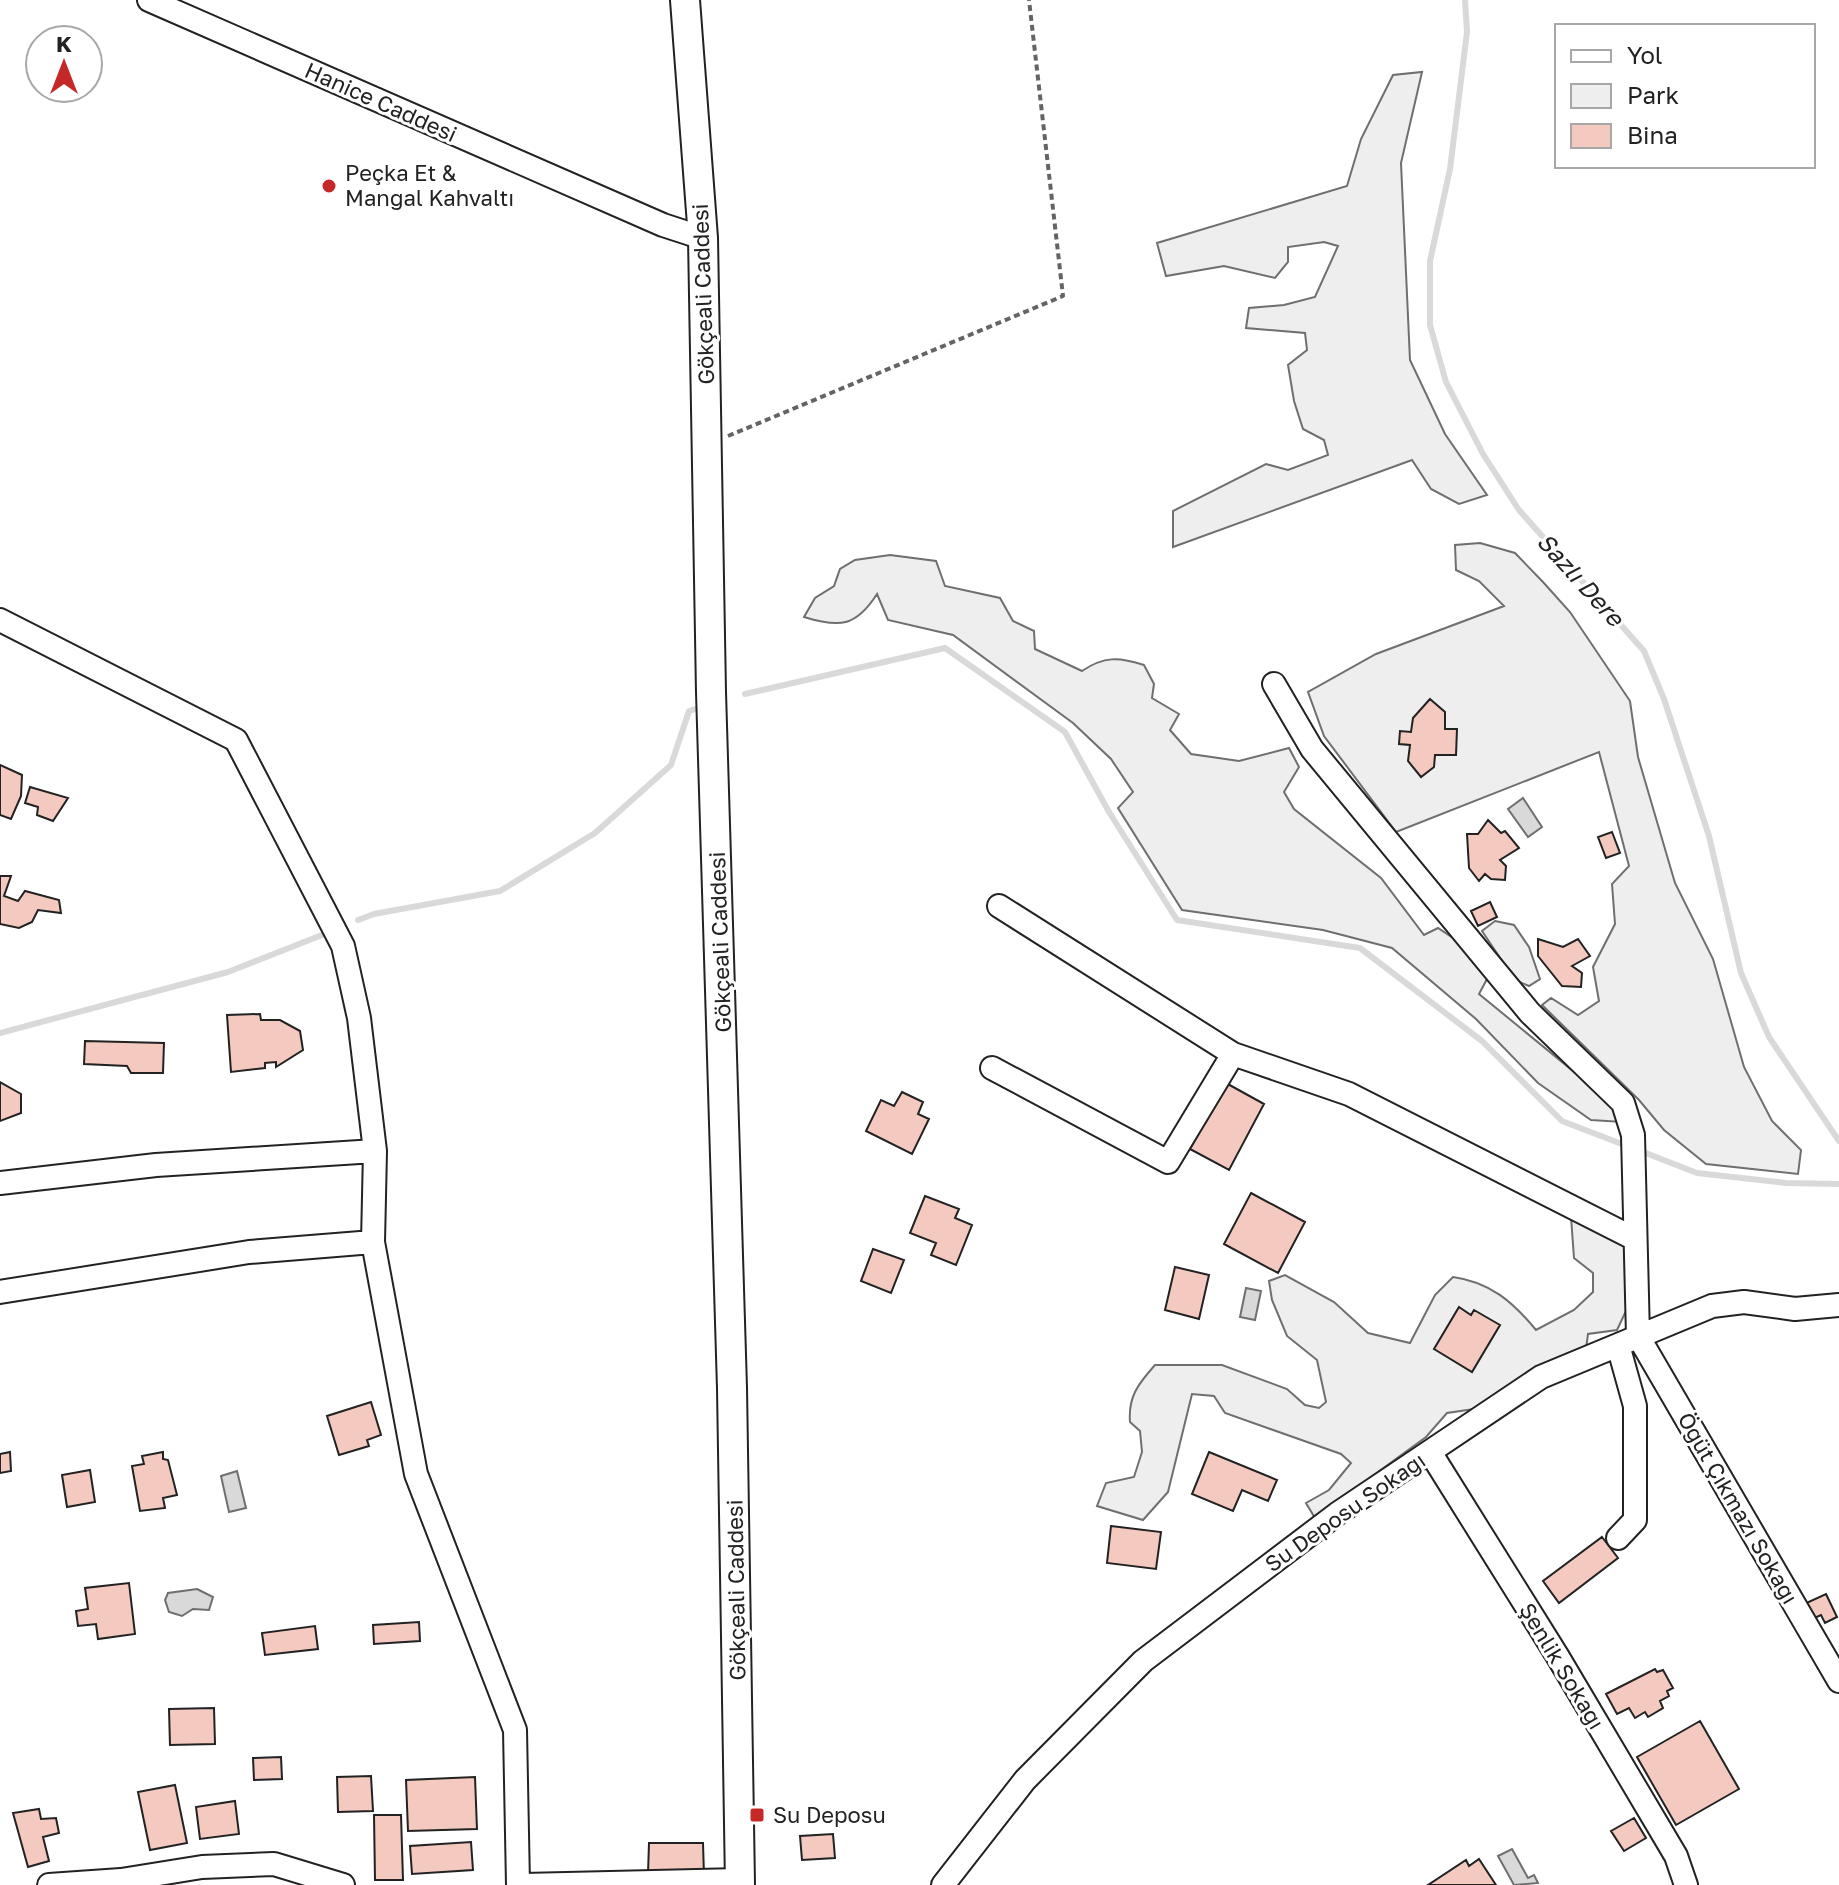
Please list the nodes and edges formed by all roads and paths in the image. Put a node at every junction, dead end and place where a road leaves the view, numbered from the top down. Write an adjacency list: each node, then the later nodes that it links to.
1 (149, 0): 4 (street, Hanice Caddesi)
2 (685, 0): 4 (main road, Gökçeali Caddesi)
3 (1029, 0): 5 (path)
4 (703, 238): 5 (main road, Gökçeali Caddesi)
5 (708, 445): 21 (main road, Gökçeali Caddesi)
6 (0, 620): 11 (street)
7 (1274, 684): 13 (street)
8 (999, 906): 9 (street)
9 (1233, 1054): 10 (street); 13 (street)
10 (992, 1068)
11 (375, 1151): 12 (street); 14 (street)
12 (0, 1183)
13 (1635, 1239): 17 (street)
14 (373, 1242): 15 (street); 24 (street)
15 (0, 1292)
16 (1839, 1305): 17 (street, Su Deposu Sokağı)
17 (1628, 1340): 18 (street, Su Deposu Sokağı); 19 (street); 20 (street, Öğüt Çıkmazı Sokağı)
18 (1430, 1452): 25 (street, Su Deposu Sokağı); 26 (street, Şenlik Sokağı)
19 (1618, 1538)
20 (1839, 1681)
21 (747, 1883): 24 (street)
22 (49, 1885): 23 (street)
23 (343, 1885)
24 (521, 1885)
25 (943, 1885)
26 (1686, 1885)

